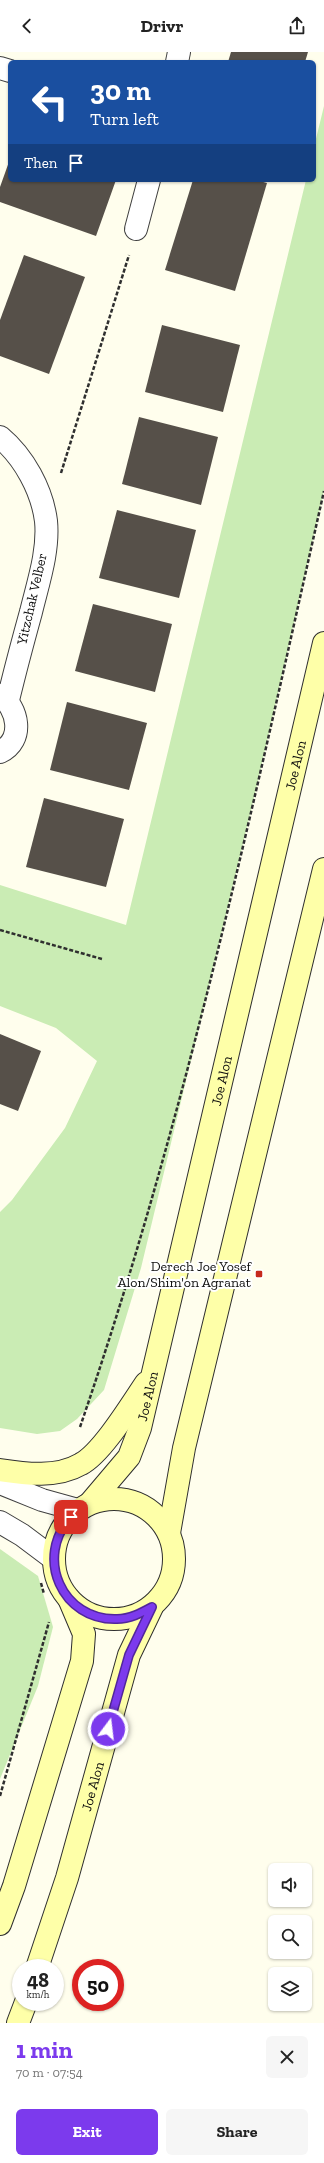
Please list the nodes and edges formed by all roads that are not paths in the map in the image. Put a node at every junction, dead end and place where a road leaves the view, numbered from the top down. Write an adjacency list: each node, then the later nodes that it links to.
1 (148, 182): 2 (street)
2 (136, 229)
3 (0, 437): 5 (street, Yitzchak Velber)
4 (324, 644): 8 (main road, Joe Alon)
5 (4, 698): 6 (street)
6 (0, 752)
7 (324, 869): 13 (main road)
8 (153, 1373): 9 (main road); 11 (main road, Joe Alon)
9 (0, 1470)
10 (0, 1483): 11 (street)
11 (84, 1506): 13 (main road); 14 (main road)
12 (0, 1522): 14 (street)
13 (169, 1533): 16 (main road)
14 (49, 1556): 15 (main road)
15 (70, 1601): 16 (main road); 17 (main road)
16 (152, 1607): 18 (main road, Joe Alon)
17 (0, 1924)
18 (41, 1959)
19 (23, 2011): 20 (main road)
20 (18, 2023)

